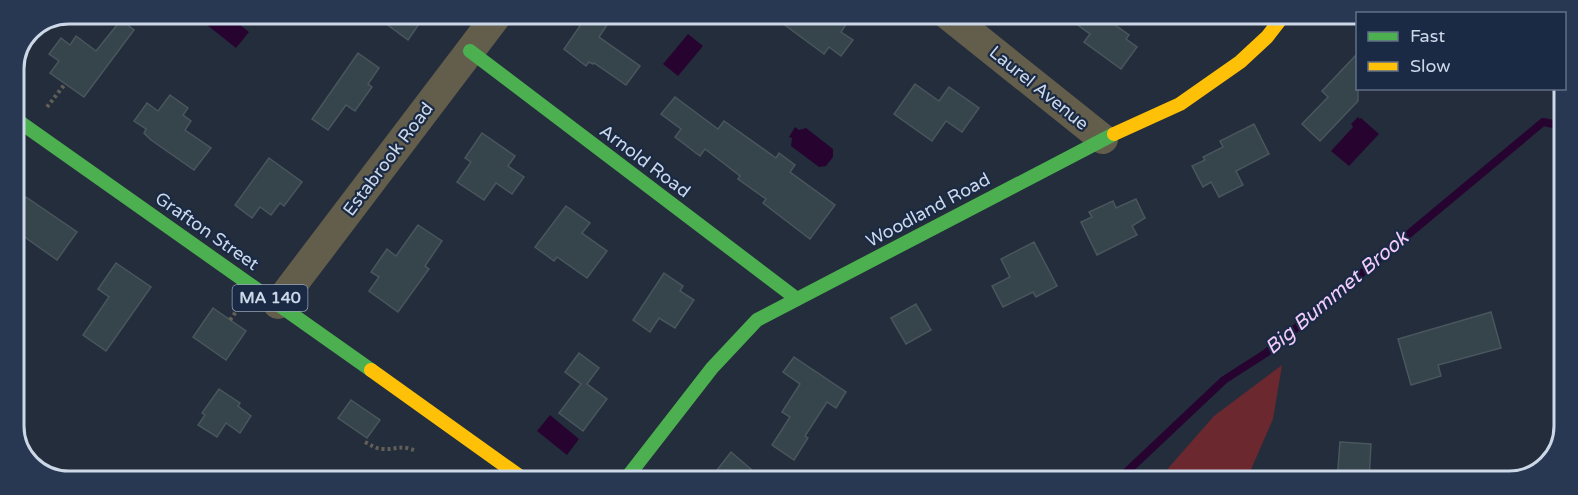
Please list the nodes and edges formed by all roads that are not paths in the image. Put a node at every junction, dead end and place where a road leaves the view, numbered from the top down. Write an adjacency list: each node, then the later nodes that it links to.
1 (491, 24): 4 (street, Estabrook Road)
2 (959, 24): 6 (street, Laurel Avenue)
3 (1277, 24): 6 (street, Woodland Road)
4 (471, 51): 7 (street, Arnold Road); 8 (street, Estabrook Road)
5 (24, 125): 8 (street, Grafton Street / MA 140)
6 (1102, 139): 7 (street, Woodland Road)
7 (797, 299): 10 (street, Woodland Road)
8 (278, 304): 9 (street, Grafton Street / MA 140)
9 (512, 471)
10 (632, 471)

